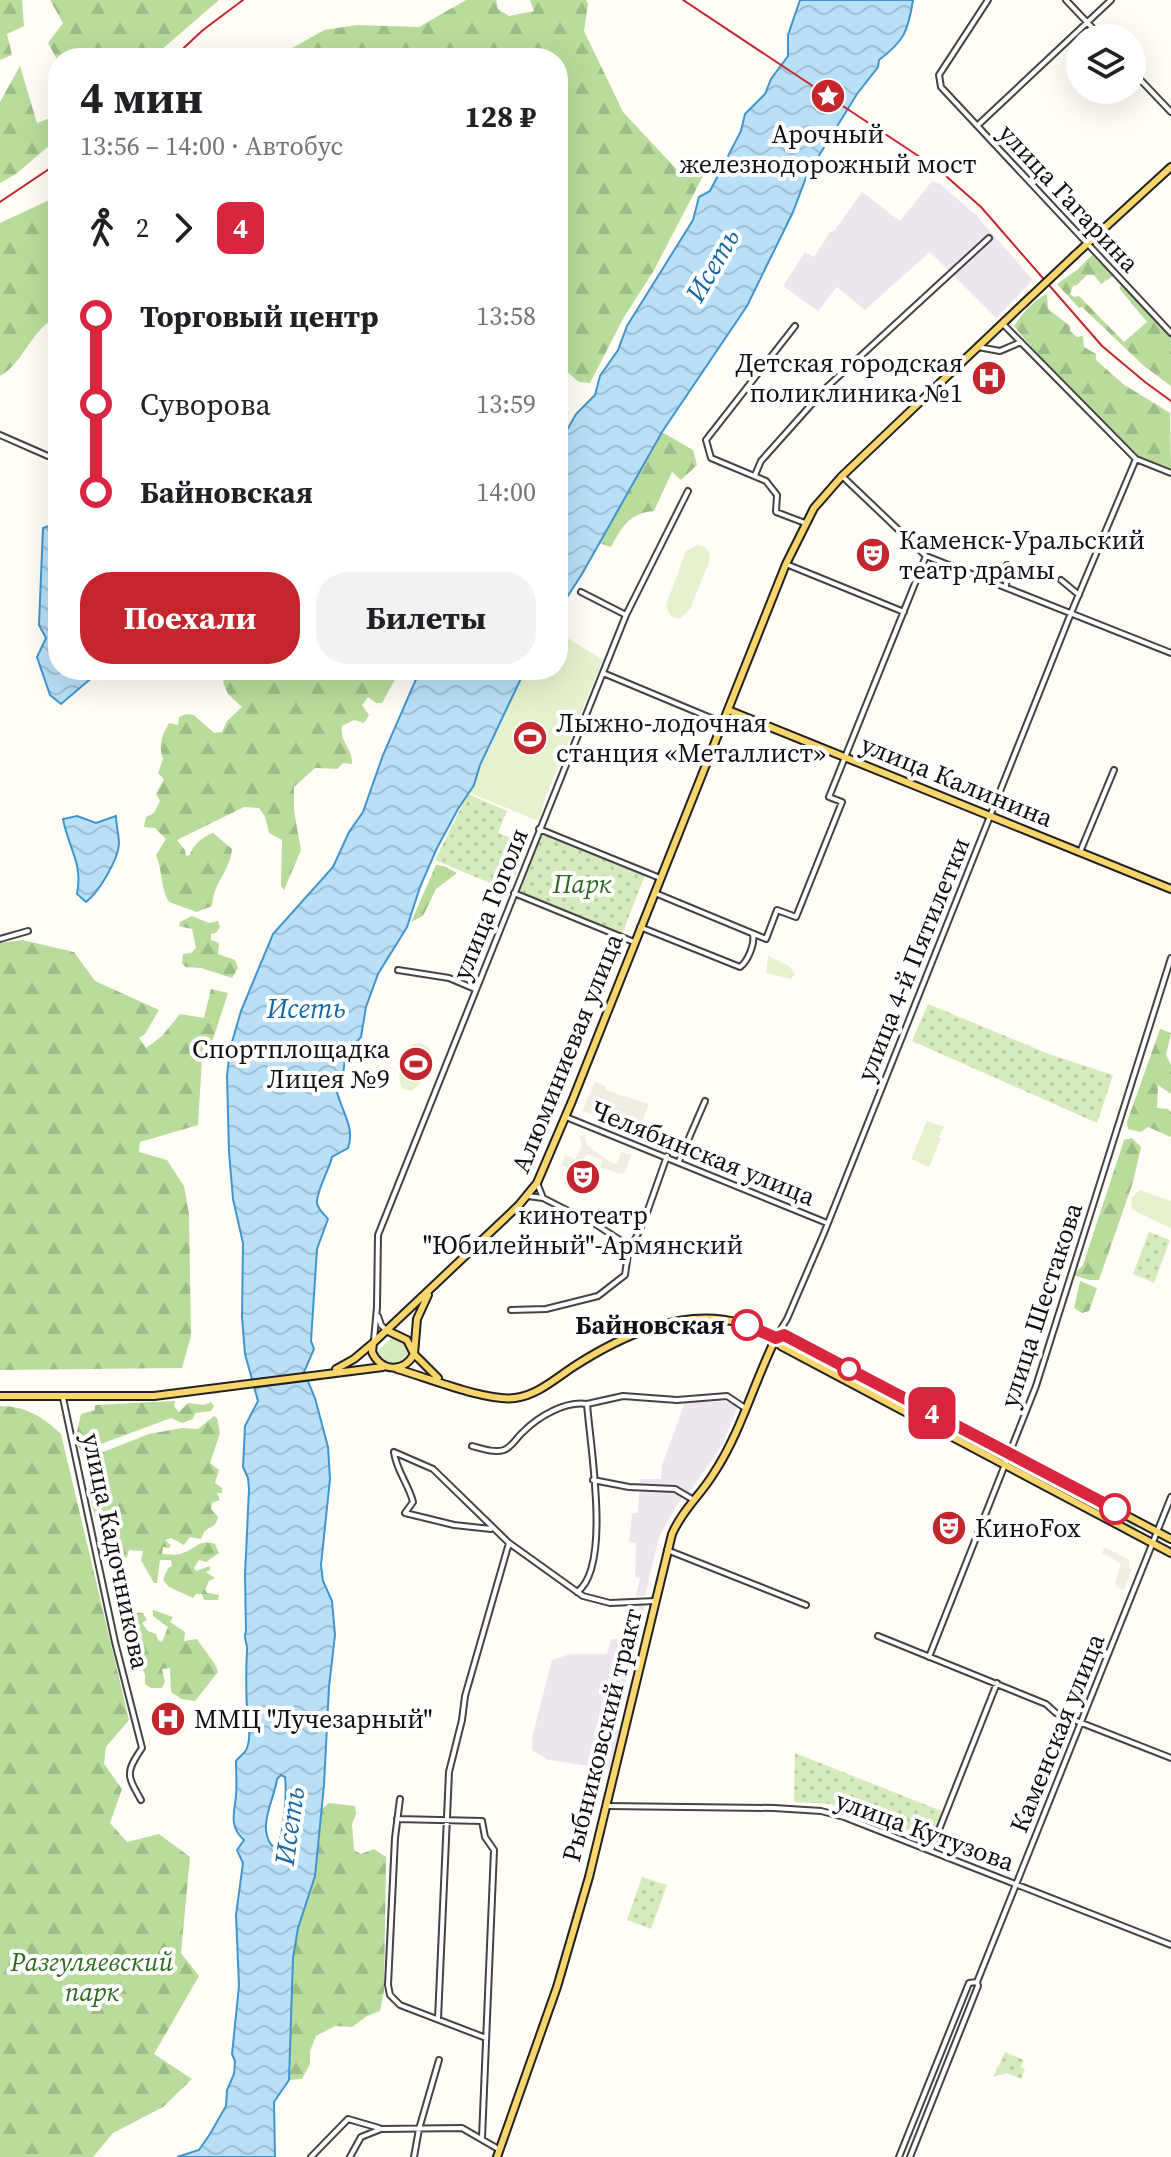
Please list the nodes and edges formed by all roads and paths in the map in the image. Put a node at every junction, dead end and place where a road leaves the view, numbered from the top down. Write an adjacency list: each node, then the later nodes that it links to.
1 (988, 0): 7 (street, улица Гагарина)
2 (1066, 0): 4 (street)
3 (1111, 0): 4 (street)
4 (1087, 22): 7 (street)
5 (1146, 86): 6 (street)
6 (1171, 112)
7 (978, 125): 10 (street, улица Гагарина)
8 (1171, 167): 10 (main road, Алюминиевая улица)
9 (989, 238): 20 (street)
10 (1087, 244): 11 (main road, Алюминиевая улица, bridge); 13 (street, улица Гагарина)
11 (1003, 324): 14 (street); 15 (main road, Алюминиевая улица)
12 (795, 326): 20 (street)
13 (1170, 331)
14 (1021, 342): 15 (street); 18 (street)
15 (978, 347): 21 (main road, Алюминиевая улица)
16 (0, 435): 17 (street)
17 (48, 456)
18 (1136, 459): 19 (street); 30 (street, улица 4-й Пятилетки)
19 (1171, 473)
20 (755, 475): 23 (street)
21 (842, 476): 23 (main road, Алюминиевая улица); 24 (street)
22 (688, 491): 33 (street, улица Гоголя)
23 (805, 523): 25 (main road, Алюминиевая улица)
24 (926, 556): 28 (street); 31 (street)
25 (786, 564): 31 (street); 36 (main road, Алюминиевая улица)
26 (1007, 565): 28 (street)
27 (1061, 580): 30 (street)
28 (1006, 587): 32 (street)
29 (581, 592): 33 (street)
30 (1079, 595): 32 (street, улица 4-й Пятилетки)
31 (904, 612): 38 (street)
32 (1071, 613): 34 (street); 40 (street, улица 4-й Пятилетки)
33 (626, 615): 35 (street, улица Гоголя)
34 (1171, 653)
35 (603, 673): 37 (street); 41 (street, улица Гоголя)
36 (728, 710): 37 (main road, Алюминиевая улица); 38 (main road, улица Калинина)
37 (723, 723): 43 (main road, Алюминиевая улица)
38 (845, 758): 40 (main road, улица Калинина); 49 (street)
39 (1114, 770): 42 (street)
40 (990, 816): 42 (main road, улица Калинина); 63 (street, улица 4-й Пятилетки)
41 (539, 829): 43 (street); 45 (street, улица Гоголя)
42 (1080, 852): 44 (main road, улица Калинина)
43 (660, 878): 46 (main road, Алюминиевая улица)
44 (1171, 889)
45 (514, 893): 51 (street); 54 (street, улица Гоголя)
46 (654, 893): 47 (main road, Алюминиевая улица); 49 (street)
47 (640, 927): 49 (street); 51 (main road, Алюминиевая улица)
48 (28, 931): 50 (street)
49 (753, 934)
50 (0, 939)
51 (634, 942): 56 (main road, Алюминиевая улица)
52 (1171, 958): 81 (street, улица Шестакова)
53 (398, 970): 54 (street)
54 (475, 989): 67 (street, улица Гоголя)
55 (705, 1101): 58 (street)
56 (565, 1117): 57 (street, Челябинская улица); 59 (main road, Алюминиевая улица)
57 (667, 1156): 58 (street, Челябинская улица); 65 (street)
58 (679, 1161): 63 (street, Челябинская улица)
59 (537, 1183): 60 (main road, Алюминиевая улица); 61 (street)
60 (528, 1196): 61 (street); 66 (main road, Алюминиевая улица)
61 (543, 1198): 62 (street)
62 (582, 1218)
63 (827, 1223): 70 (street, улица 4-й Пятилетки)
64 (595, 1224): 65 (street)
65 (631, 1247): 68 (street)
66 (435, 1285): 69 (main road, Алюминиевая улица); 72 (main road)
67 (377, 1307): 69 (street); 71 (street, улица Гоголя)
68 (511, 1310)
69 (386, 1330): 71 (main road); 72 (main road)
70 (776, 1338): 75 (main road); 79 (main road, Рыбниковский тракт); 81 (main road); 82 (main road)
71 (373, 1343): 73 (main road); 74 (main road)
72 (414, 1354): 73 (main road); 75 (main road)
73 (390, 1367): 74 (main road, улица Кадочникова); 75 (main road)
74 (320, 1374): 77 (main road, улица Кадочникова)
75 (444, 1383)
76 (0, 1396): 77 (main road, улица Кадочникова)
77 (63, 1398): 102 (street, улица Кадочникова)
78 (587, 1404): 79 (street); 80 (street); 83 (street)
79 (746, 1409): 85 (main road, Рыбниковский тракт)
80 (472, 1446)
81 (1010, 1453): 82 (street, улица Шестакова); 87 (main road)
82 (1005, 1465): 90 (main road); 97 (street, улица Шестакова)
83 (593, 1480): 85 (street); 93 (street)
84 (1171, 1497): 87 (street, Каменская улица)
85 (692, 1499): 91 (main road, Рыбниковский тракт)
86 (494, 1529): 86 (street); 89 (street)
87 (1157, 1532): 88 (main road); 90 (street, Каменская улица)
88 (1171, 1539)
89 (509, 1543): 93 (street); 105 (street)
90 (1152, 1543): 92 (main road); 99 (street, Каменская улица)
91 (667, 1550): 94 (main road, Рыбниковский тракт); 95 (street)
92 (1171, 1553)
93 (577, 1592): 94 (street)
94 (655, 1601): 103 (main road, Рыбниковский тракт)
95 (806, 1605)
96 (878, 1636): 97 (street)
97 (929, 1657): 98 (street)
98 (997, 1683): 99 (street); 106 (street)
99 (1080, 1723): 100 (street); 107 (street, Каменская улица)
100 (1171, 1758)
101 (400, 1799): 104 (street)
102 (141, 1800)
103 (607, 1806): 106 (street, улица Кутузова); 116 (main road, Рыбниковский тракт)
104 (397, 1819): 105 (street); 110 (street)
105 (447, 1821): 110 (street); 111 (street)
106 (931, 1850): 107 (street, улица Кутузова)
107 (1017, 1884): 108 (street, улица Кутузова); 109 (street, Каменская улица)
108 (1171, 1945)
109 (977, 1982): 120 (street, Каменская улица); 121 (street, Каменская улица)
110 (438, 2019): 111 (street)
111 (486, 2038): 115 (street)
112 (439, 2060): 114 (street)
113 (381, 2129): 114 (street); 117 (street); 118 (street)
114 (419, 2129): 115 (street); 119 (street)
115 (482, 2138): 116 (street)
116 (498, 2153)
117 (311, 2157)
118 (350, 2157)
119 (414, 2157)
120 (899, 2157)
121 (910, 2157)

